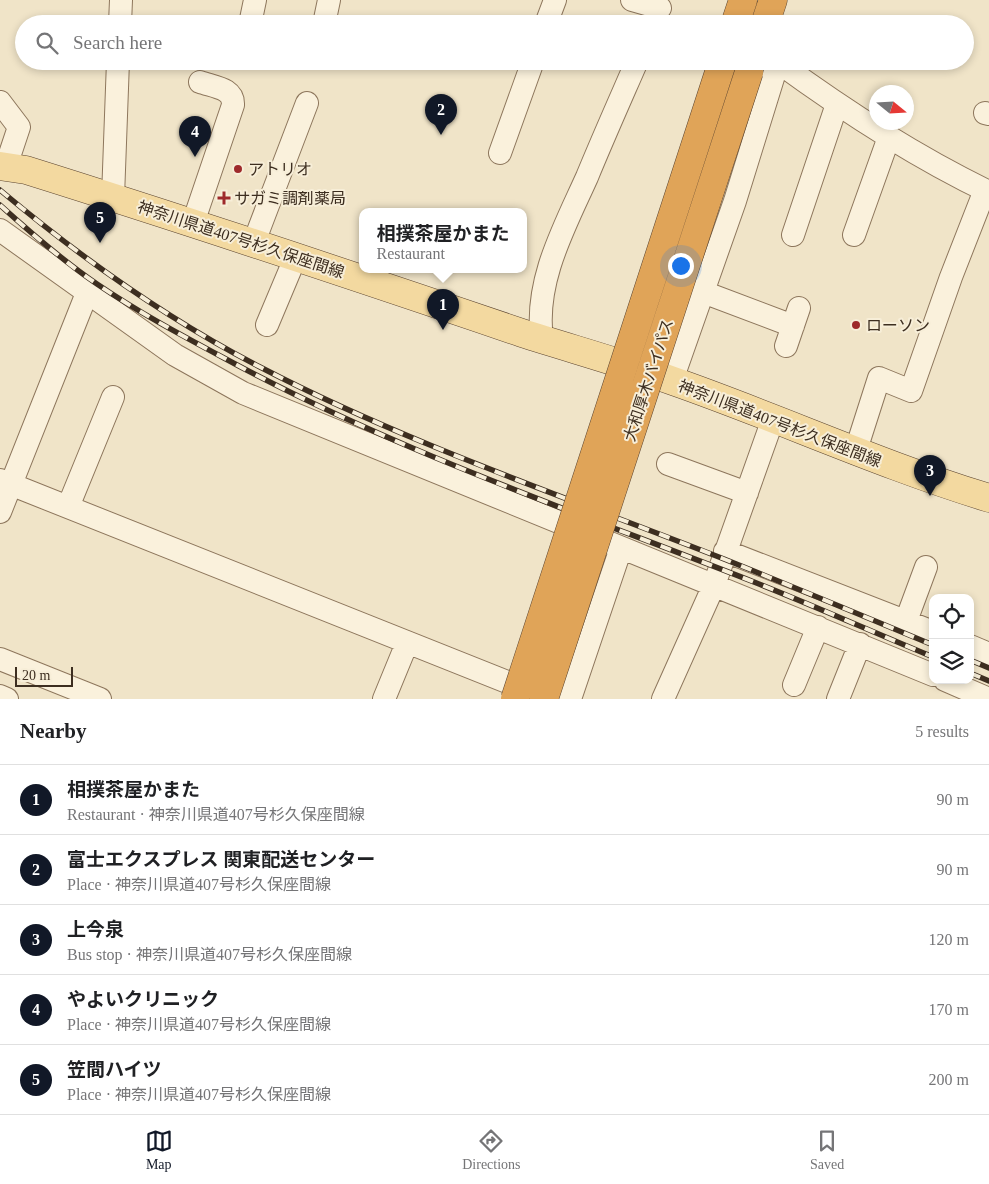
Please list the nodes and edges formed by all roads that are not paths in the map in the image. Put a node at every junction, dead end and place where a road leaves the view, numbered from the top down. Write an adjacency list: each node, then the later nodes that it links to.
1 (121, 0): 9 (street)
2 (255, 0): 10 (street)
3 (330, 0): 11 (street)
4 (555, 0): 12 (street)
5 (632, 0): 8 (street)
6 (743, 0): 13 (highway)
7 (773, 0): 14 (highway)
8 (659, 10)
9 (120, 15)
10 (252, 15)
11 (326, 15)
12 (549, 15)
13 (738, 15)
14 (768, 15)
15 (118, 70): 30 (street)
16 (530, 70): 27 (street)
17 (633, 70): 41 (street)
18 (719, 70): 71 (highway, 大和厚木バイパス, bridge)
19 (758, 70): 72 (highway, 大和厚木バイパス, bridge)
20 (759, 70): 37 (street)
21 (770, 70): 25 (street)
22 (200, 82): 31 (street)
23 (0, 102): 28 (street)
24 (307, 103): 35 (street)
25 (836, 104): 26 (street); 34 (street)
26 (889, 137): 29 (street); 32 (street)
27 (500, 153)
28 (3, 166): 30 (main road, 神奈川県道407号杉久保座間線)
29 (987, 191): 45 (street)
30 (113, 197): 31 (main road, 神奈川県道407号杉久保座間線)
31 (193, 223): 35 (main road, 神奈川県道407号杉久保座間線)
32 (864, 224)
33 (0, 230): 38 (street)
34 (793, 235)
35 (254, 242): 36 (main road, 神奈川県道407号杉久保座間線)
36 (296, 256): 39 (street); 41 (main road, 神奈川県道407号杉久保座間線)
37 (703, 292): 40 (street); 42 (street)
38 (88, 293): 47 (street); 52 (street)
39 (267, 325)
40 (793, 327)
41 (542, 339): 42 (main road, 神奈川県道407号杉久保座間線)
42 (672, 380): 44 (main road, 神奈川県道407号杉久保座間線)
43 (113, 397): 50 (street)
44 (773, 419): 45 (main road, 神奈川県道407号杉久保座間線); 48 (street)
45 (855, 453): 49 (main road, 神奈川県道407号杉久保座間線)
46 (668, 464): 48 (street)
47 (6, 482): 50 (street); 51 (street)
48 (746, 493): 53 (street)
49 (989, 498)
50 (68, 507): 59 (street)
51 (0, 512)
52 (622, 548): 55 (street); 74 (street)
53 (725, 551): 55 (street); 56 (street)
54 (926, 567): 56 (street)
55 (714, 585): 57 (street); 75 (street)
56 (906, 621): 58 (street)
57 (818, 627): 60 (street); 66 (street)
58 (929, 630)
59 (407, 643): 70 (street); 73 (street)
60 (860, 644): 64 (street); 76 (street)
61 (974, 648): 62 (street)
62 (989, 654)
63 (0, 659): 69 (street)
64 (929, 673)
65 (954, 684): 77 (street)
66 (794, 685)
67 (0, 696): 68 (street)
68 (7, 699)
69 (100, 699)
70 (384, 699)
71 (515, 699)
72 (544, 699)
73 (550, 699)
74 (570, 699)
75 (663, 699)
76 (838, 699)
77 (989, 699)

